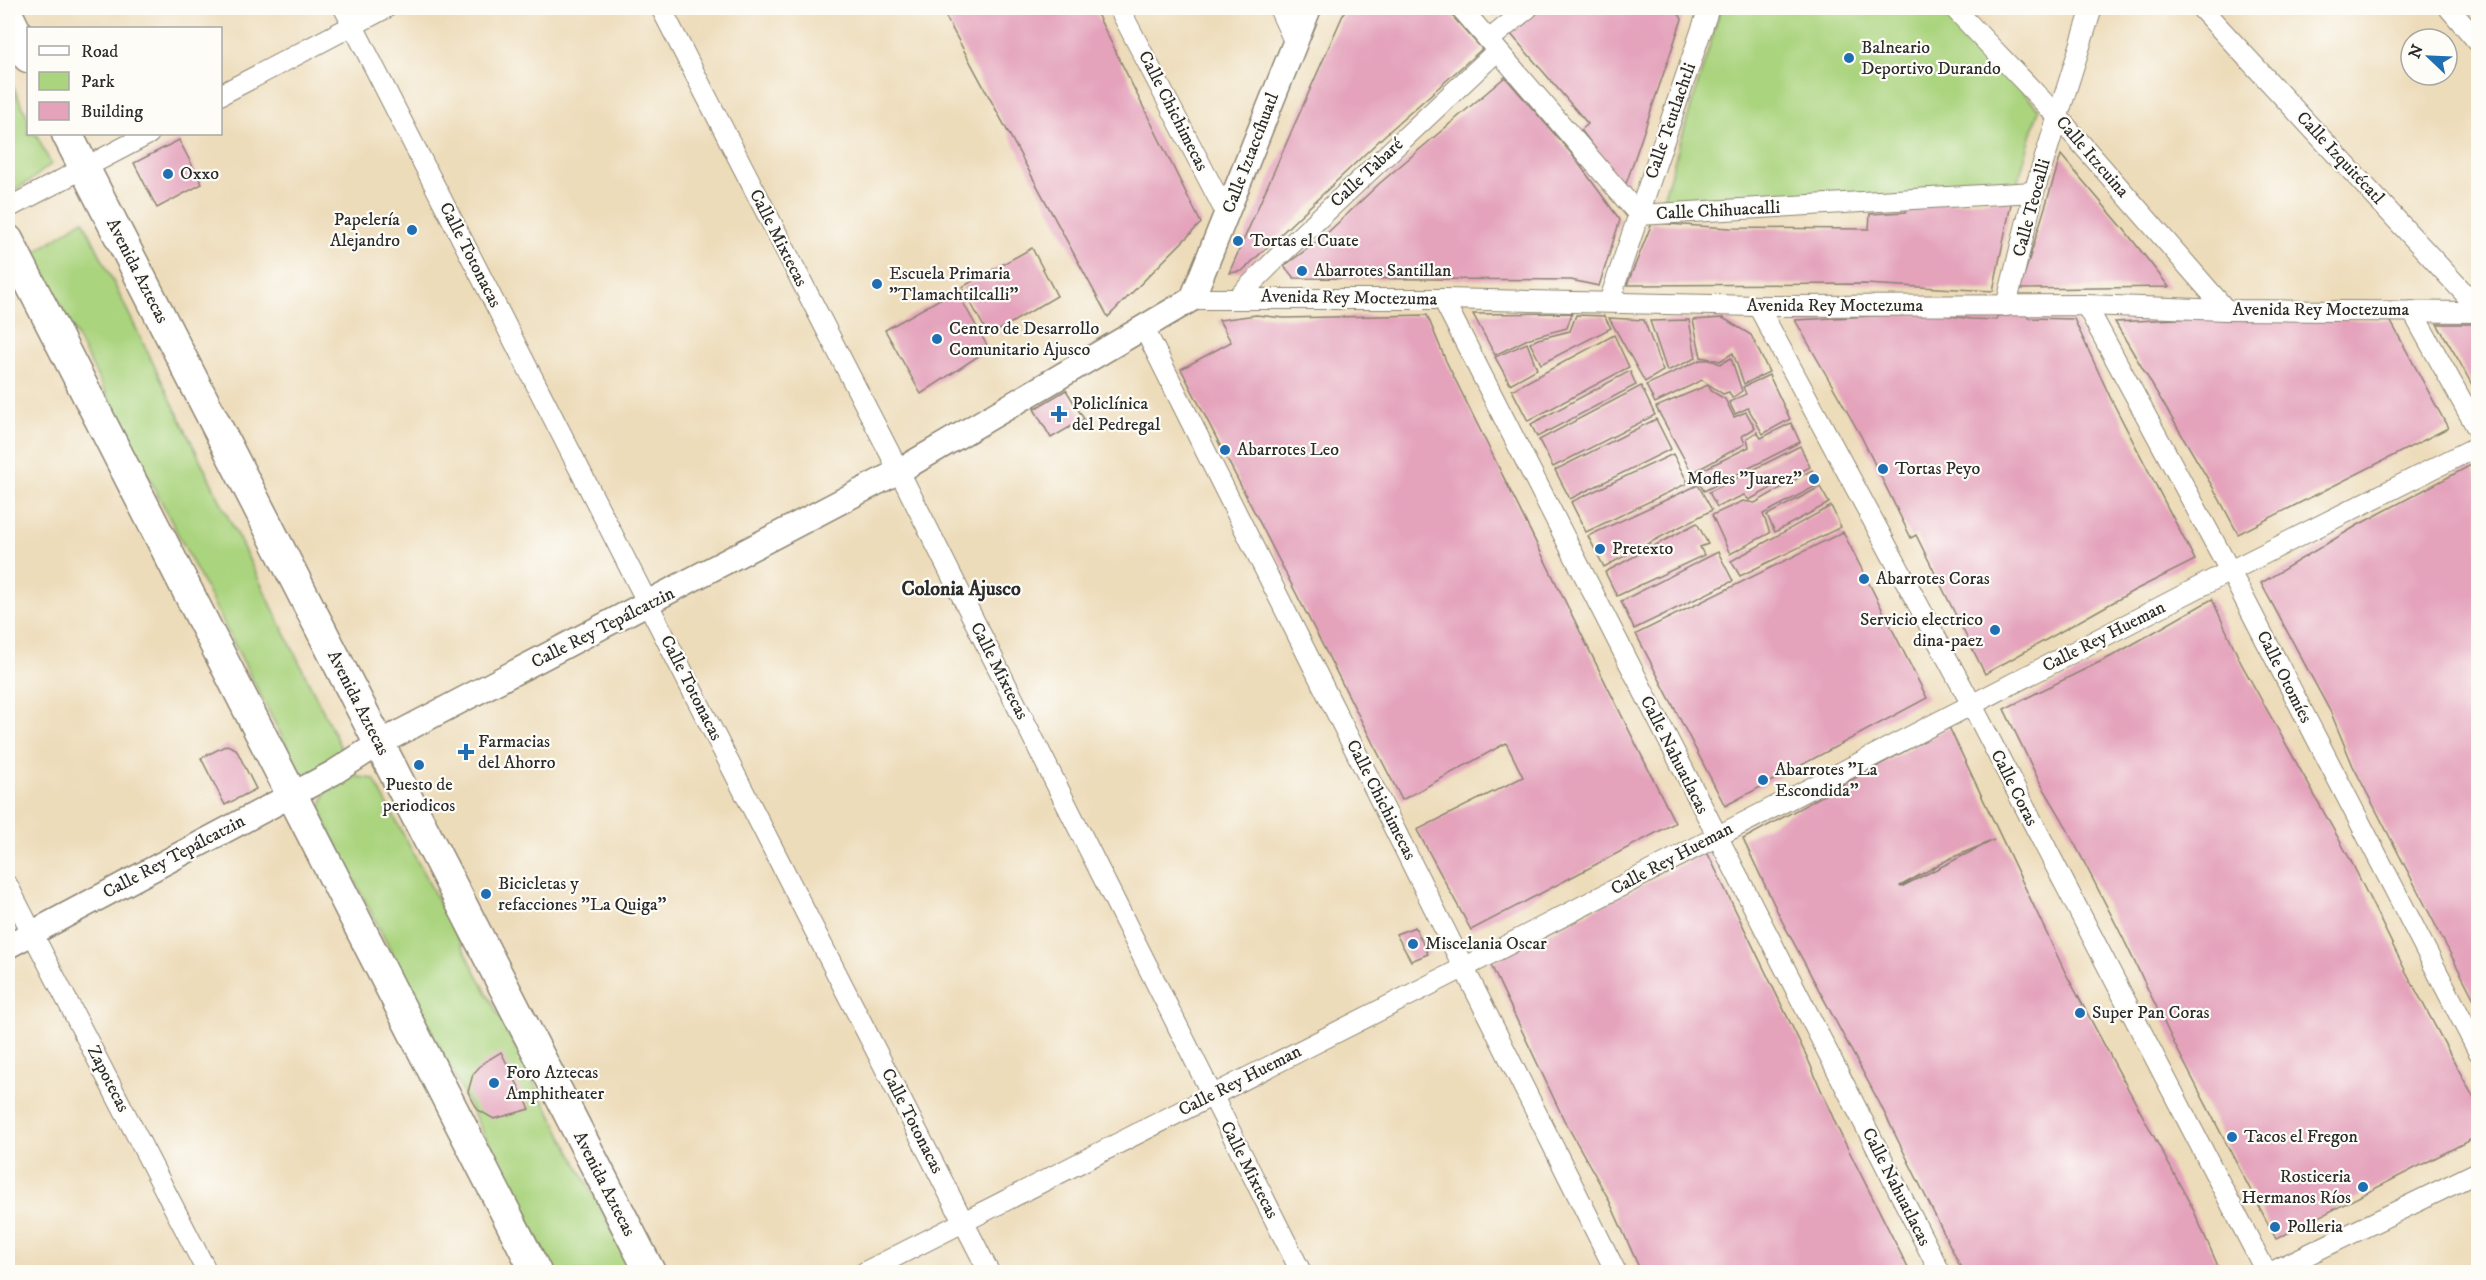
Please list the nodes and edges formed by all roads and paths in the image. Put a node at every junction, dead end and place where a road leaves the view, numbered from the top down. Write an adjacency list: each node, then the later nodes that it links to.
1 (344, 8): 15 (street, Calle Totonacas)
2 (386, 8): 15 (street)
3 (661, 8): 43 (street, Calle Mixtecas)
4 (1119, 8): 27 (street, Calle Chichimecas)
5 (1279, 8): 16 (street)
6 (1309, 8): 16 (street, Calle Iztaccíhuatl)
7 (1461, 8): 18 (street, Calle Chihuacalli)
8 (1528, 8): 18 (street, Calle Tabaré)
9 (1954, 8): 21 (street, Calle Itzcuina)
10 (2092, 8): 21 (street, Calle Teocalli)
11 (2201, 8): 39 (street, Calle Izquitécatl)
12 (2449, 8): 17 (street)
13 (1706, 10): 28 (street, Calle Teutlachtli)
14 (8, 15): 19 (main road)
15 (353, 25): 20 (street); 45 (street, Calle Totonacas)
16 (1294, 41): 27 (street, Calle Iztaccíhuatl)
17 (2478, 42)
18 (1493, 46): 28 (street, Calle Chihuacalli); 30 (street, Calle Tabaré)
19 (27, 55)
20 (222, 95)
21 (2058, 117): 25 (street, Calle Teocalli); 37 (street, Calle Itzcuina)
22 (68, 135): 24 (main road, Avenida Aztecas)
23 (147, 135): 24 (street)
24 (84, 168): 26 (street); 47 (main road, Avenida Aztecas)
25 (2034, 192): 28 (street, Calle Chihuacalli); 36 (street, Calle Teocalli)
26 (8, 208)
27 (1227, 215): 31 (street, Calle Iztaccíhuatl)
28 (1639, 215): 33 (street, Calle Teutlachtli)
29 (8, 240): 48 (main road)
30 (1238, 297): 31 (street, Avenida Rey Moctezuma); 32 (street, Avenida Rey Moctezuma)
31 (1192, 299): 40 (street, Calle Rey Tepálcatzin)
32 (1443, 299): 33 (street, Avenida Rey Moctezuma); 49 (street, Calle Nahuatlacas)
33 (1609, 302): 35 (street, Avenida Rey Moctezuma)
34 (2086, 305): 36 (street, Avenida Rey Moctezuma); 37 (street, Avenida Rey Moctezuma); 44 (street, Calle Otomíes)
35 (1758, 306): 36 (street, Avenida Rey Moctezuma); 46 (street, Calle Coras)
36 (2006, 306)
37 (2226, 310): 38 (street, Avenida Rey Moctezuma)
38 (2412, 310): 39 (street, Avenida Rey Moctezuma); 41 (street)
39 (2478, 310)
40 (1144, 328): 43 (street, Calle Rey Tepálcatzin); 53 (street, Calle Chichimecas)
41 (2478, 430)
42 (2478, 446): 44 (street, Calle Rey Hueman)
43 (899, 471): 45 (street, Calle Rey Tepálcatzin); 55 (street, Calle Mixtecas)
44 (2230, 571): 46 (street, Calle Rey Hueman); 54 (street, Calle Otomíes)
45 (649, 604): 47 (street, Calle Rey Tepálcatzin); 57 (street, Calle Totonacas)
46 (1971, 705): 49 (street, Calle Rey Hueman); 66 (street, Calle Coras)
47 (378, 744): 48 (street, Calle Rey Tepálcatzin); 60 (main road, Avenida Aztecas)
48 (292, 794): 51 (street, Calle Rey Tepálcatzin); 59 (main road)
49 (1715, 836): 53 (street, Calle Rey Hueman); 65 (street, Calle Nahuatlacas)
50 (8, 886): 51 (street, Zapotecas)
51 (33, 932): 52 (street, Calle Rey Tepálcatzin); 58 (street, Zapotecas)
52 (8, 946)
53 (1465, 967): 55 (street, Calle Rey Hueman); 64 (street, Calle Chichimecas)
54 (2478, 1051)
55 (1211, 1096): 57 (street, Calle Rey Hueman); 63 (street, Calle Mixtecas)
56 (2478, 1172): 67 (street)
57 (964, 1222): 61 (street, Calle Rey Hueman); 62 (street, Calle Totonacas)
58 (207, 1272)
59 (536, 1272)
60 (650, 1272)
61 (865, 1272)
62 (989, 1272)
63 (1301, 1272)
64 (1616, 1272)
65 (1940, 1272)
66 (2266, 1272)
67 (2272, 1272)

